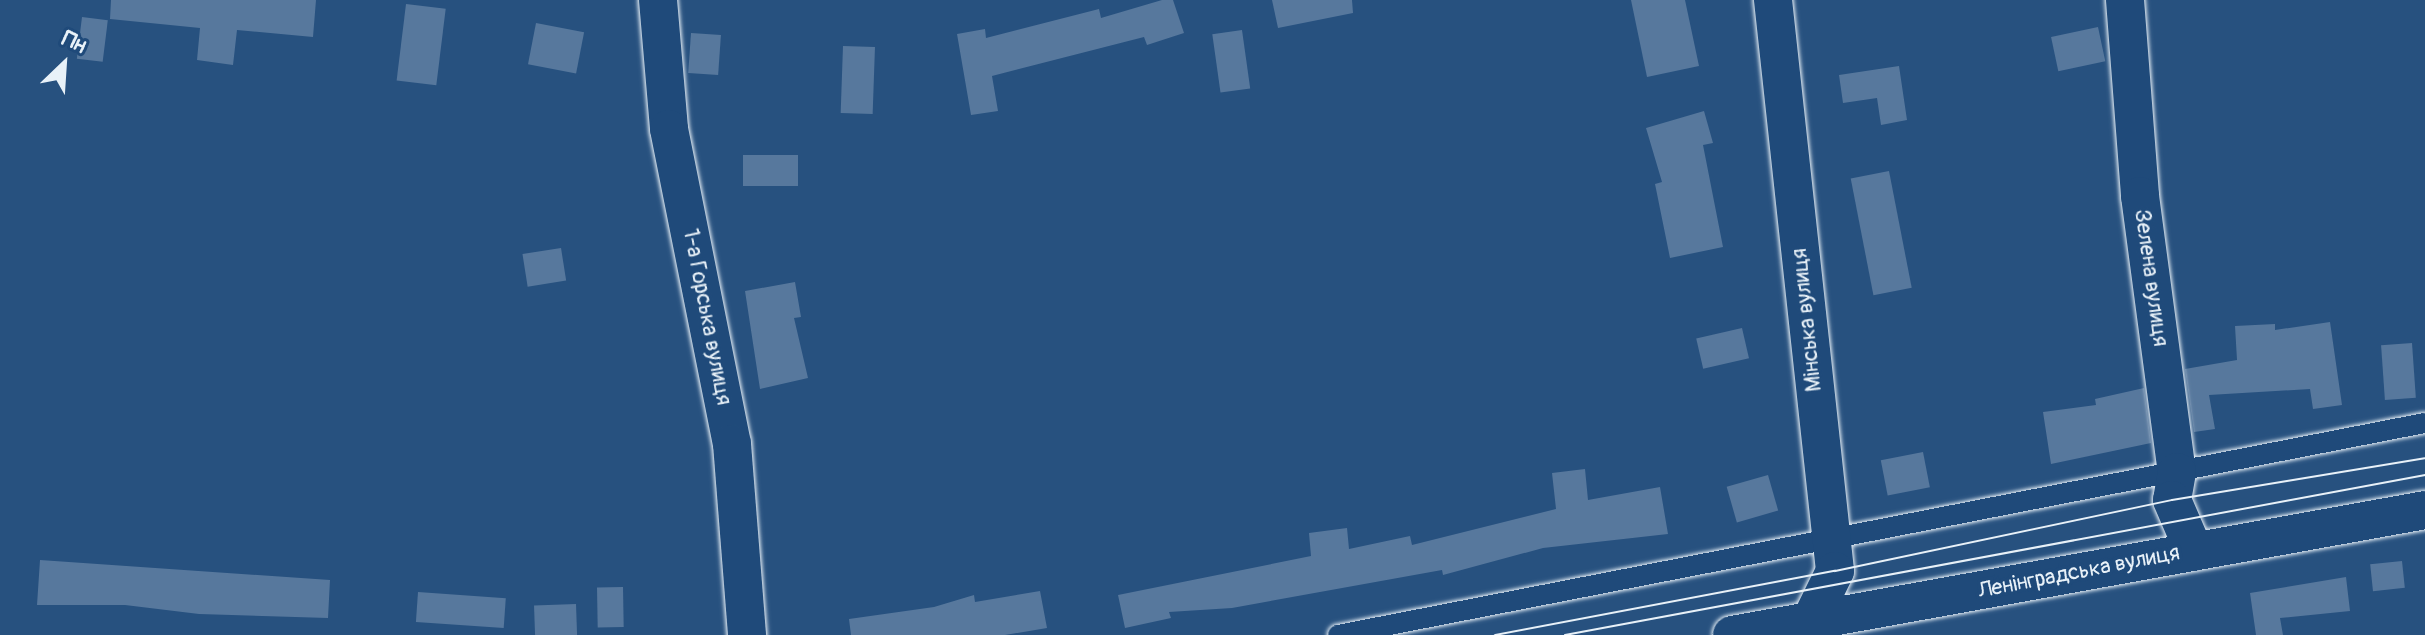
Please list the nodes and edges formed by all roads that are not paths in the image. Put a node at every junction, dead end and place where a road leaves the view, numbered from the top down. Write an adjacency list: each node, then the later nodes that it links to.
1 (658, 0): 10 (street, 1-а Горська вулиця)
2 (1773, 0): 7 (street, Мінська вулиця)
3 (2125, 0): 5 (street, Зелена вулиця)
4 (2425, 423): 5 (lane)
5 (2177, 472): 7 (lane); 8 (street, Зелена вулиця)
6 (2425, 510): 8 (street, Ленінградська вулиця)
7 (1831, 542): 9 (street, Мінська вулиця); 11 (lane)
8 (2194, 551): 9 (street, Ленінградська вулиця)
9 (1810, 629): 12 (street, Ленінградська вулиця)
10 (747, 635)
11 (1338, 635)
12 (1732, 635)

